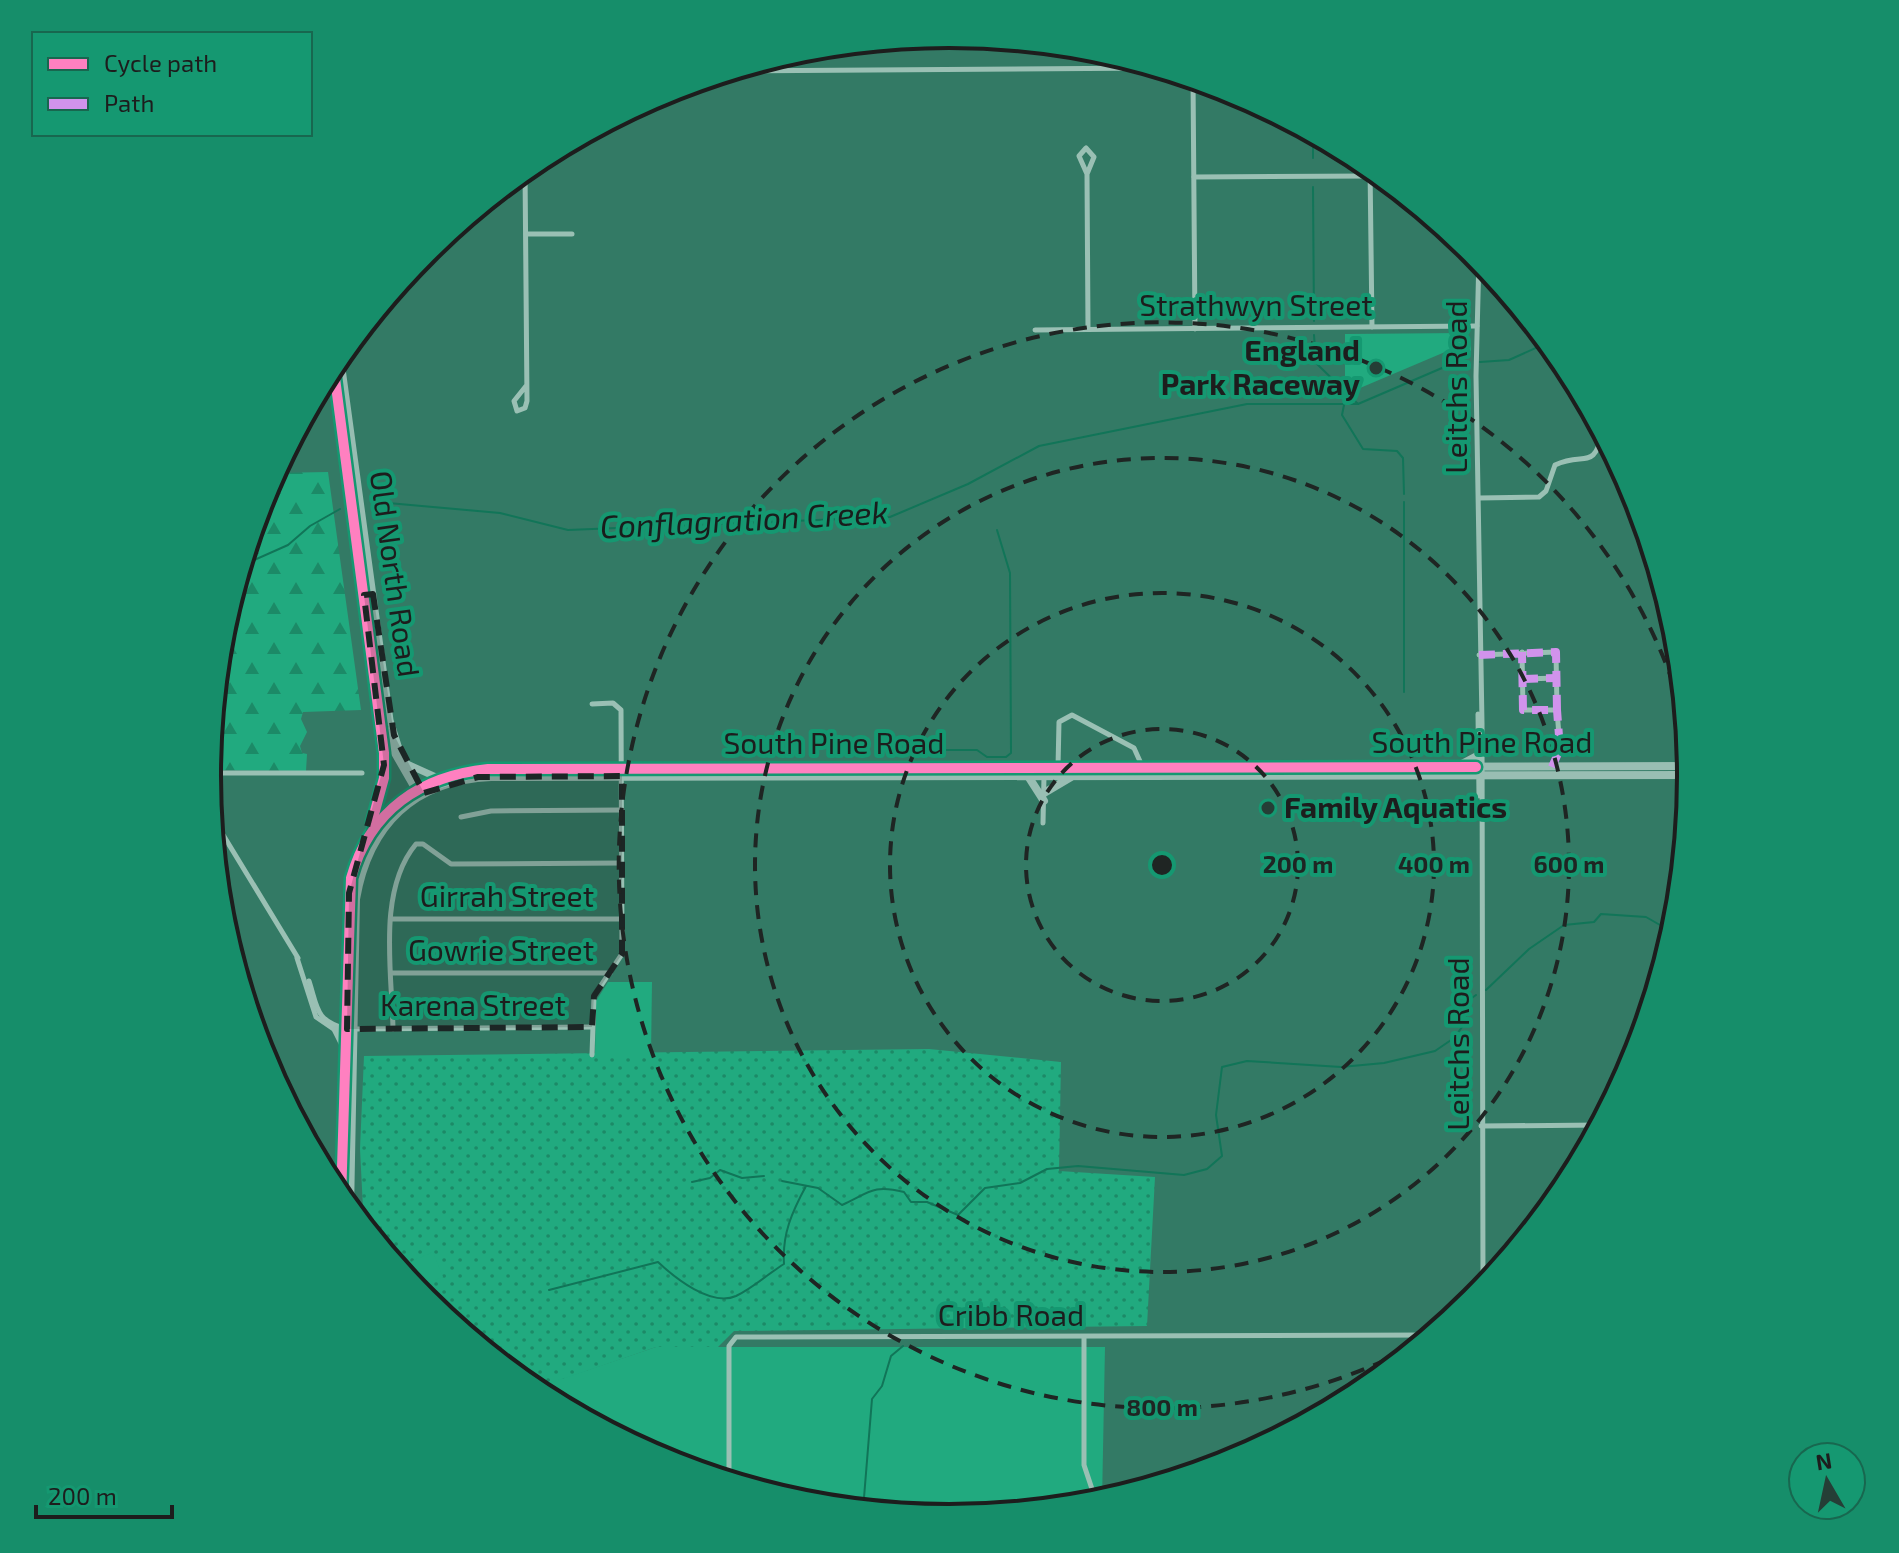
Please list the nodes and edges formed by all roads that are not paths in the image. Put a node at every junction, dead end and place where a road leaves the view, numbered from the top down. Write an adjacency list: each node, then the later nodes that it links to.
1 (1118, 68): 2 (street)
2 (771, 71)
3 (1193, 90): 6 (street)
4 (1087, 174): 14 (street)
5 (1361, 176): 6 (street)
6 (1194, 177): 15 (street)
7 (1371, 183): 13 (street)
8 (525, 185): 9 (street)
9 (526, 234): 10 (street); 19 (street)
10 (572, 234)
11 (1479, 277): 12 (street, Leitchs Road)
12 (1477, 326): 13 (street, Strathwyn Street); 21 (street, Leitchs Road)
13 (1372, 327): 15 (street, Strathwyn Street)
14 (1088, 329): 15 (street, Strathwyn Street); 16 (street, Strathwyn Street)
15 (1195, 329)
16 (1035, 330)
17 (342, 375): 22 (main road, Old North Road)
18 (336, 384): 22 (main road, Old North Road)
19 (526, 386)
20 (1600, 448): 21 (street)
21 (1479, 498): 24 (street, Leitchs Road)
22 (368, 594): 27 (main road, Old North Road); 32 (main road, Old North Road)
23 (1522, 652): 24 (street); 25 (street); 26 (street)
24 (1479, 655): 29 (street, Leitchs Road)
25 (1557, 678): 26 (street); 30 (street)
26 (1522, 679): 30 (street)
27 (377, 701): 49 (main road, Old North Road); 55 (highway)
28 (592, 704): 40 (street)
29 (1479, 710): 31 (street, Leitchs Road); 39 (street, Leitchs Road)
30 (1557, 710): 34 (street)
31 (1477, 756): 37 (highway); 39 (street, Leitchs Road)
32 (405, 763): 48 (main road); 49 (main road, Old North Road)
33 (1678, 766): 34 (highway, South Pine Road)
34 (1552, 767): 39 (highway, South Pine Road)
35 (1057, 768): 36 (highway, South Pine Road); 36 (street); 41 (highway, South Pine Road)
36 (1143, 768): 42 (highway, South Pine Road)
37 (1456, 768): 38 (highway, South Pine Road); 39 (highway, South Pine Road)
38 (1347, 771): 39 (highway, South Pine Road); 42 (highway, South Pine Road)
39 (1479, 771): 45 (highway, South Pine Road); 69 (street, Leitchs Road)
40 (622, 772): 41 (highway, South Pine Road); 46 (highway, South Pine Road); 48 (highway, South Pine Road); 49 (highway, South Pine Road); 51 (street)
41 (1044, 772): 46 (highway, South Pine Road); 47 (highway, South Pine Road); 50 (street)
42 (1259, 772): 47 (highway, South Pine Road)
43 (221, 773): 44 (street)
44 (362, 773)
45 (1678, 775)
46 (1028, 776): 50 (highway)
47 (1072, 776): 50 (highway)
48 (438, 778): 49 (highway, South Pine Road)
49 (419, 791): 55 (highway, South Pine Road); 63 (highway, South Pine Road)
50 (1044, 797): 53 (street)
51 (622, 810): 52 (street); 56 (street)
52 (461, 817)
53 (1043, 823)
54 (224, 837): 59 (street)
55 (365, 841): 63 (highway, South Pine Road)
56 (622, 863): 57 (street); 58 (street)
57 (392, 919): 58 (street, Girrah Street); 60 (street)
58 (622, 919): 61 (street)
59 (297, 958): 63 (street); 65 (street)
60 (392, 973): 61 (street, Gowrie Street); 64 (street)
61 (610, 973): 62 (street)
62 (592, 1027): 64 (street, Karena Street); 67 (street)
63 (351, 1029): 64 (street, Karena Street); 65 (street, Karena Street); 66 (highway, South Pine Road); 71 (highway, South Pine Road)
64 (393, 1029)
65 (336, 1030): 66 (highway)
66 (346, 1050): 70 (highway, South Pine Road)
67 (592, 1055)
68 (1589, 1125): 69 (street)
69 (1481, 1126): 72 (street, Leitchs Road)
70 (342, 1177)
71 (350, 1190)
72 (1483, 1273)
73 (1416, 1335): 74 (street, Cribb Road)
74 (1084, 1337): 75 (street, Cribb Road); 76 (street)
75 (729, 1470)
76 (1093, 1491)

